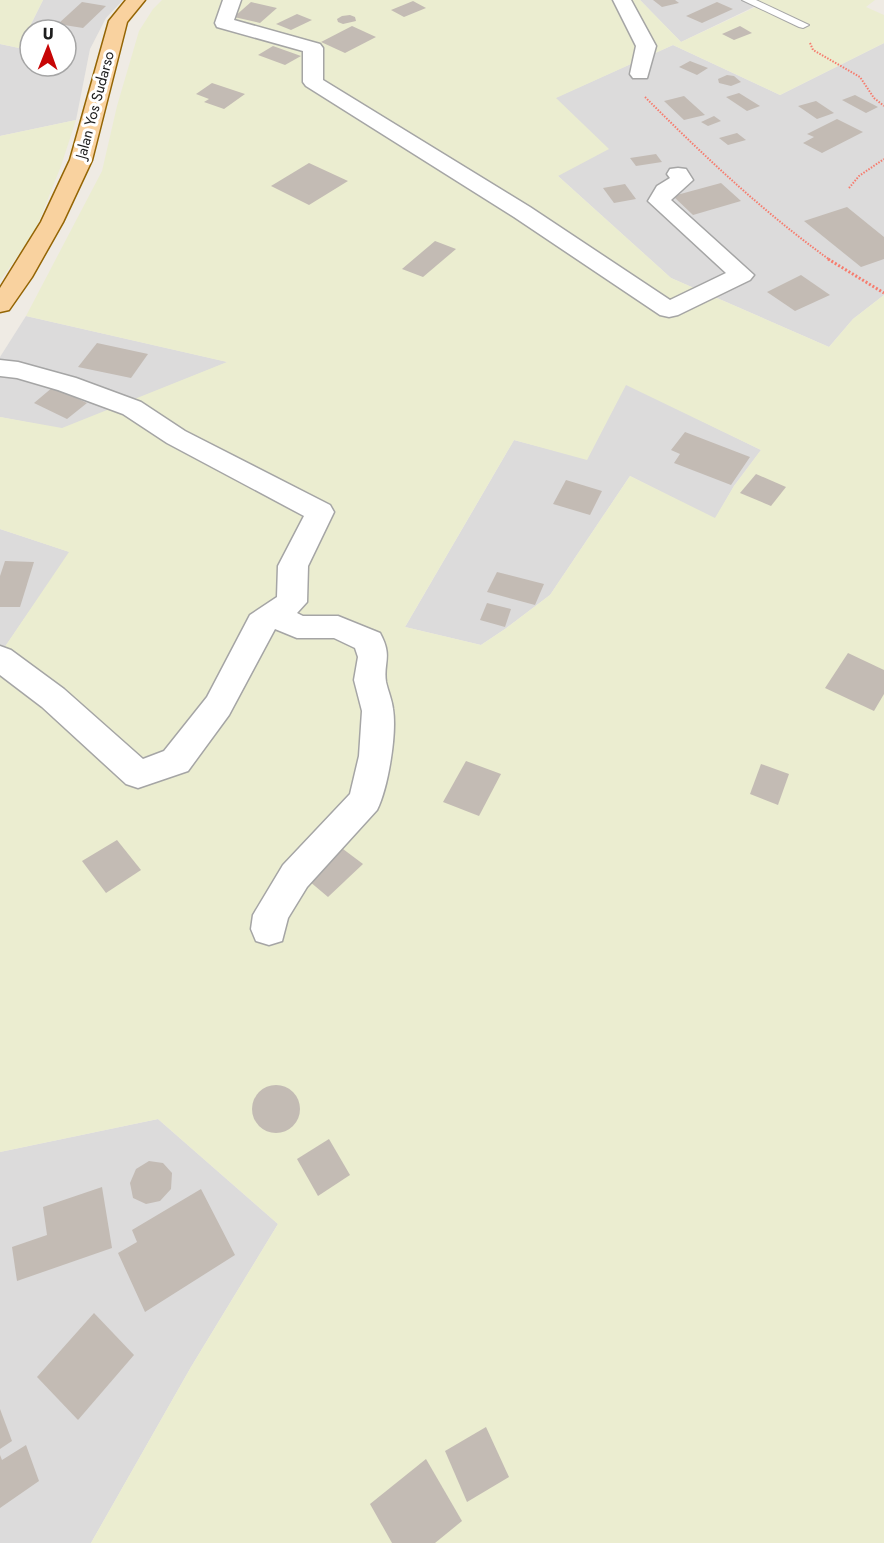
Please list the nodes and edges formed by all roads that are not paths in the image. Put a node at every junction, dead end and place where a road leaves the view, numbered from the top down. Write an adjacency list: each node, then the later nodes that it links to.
1 (136, 0): 8 (main road, Jalan Yos Sudarso)
2 (232, 0): 7 (street)
3 (622, 0): 6 (street)
4 (747, 0): 5 (lane)
5 (803, 25)
6 (640, 74)
7 (678, 174)
8 (0, 305)
9 (0, 368): 10 (street)
10 (277, 612): 11 (street); 12 (street)
11 (0, 658)
12 (269, 929)

